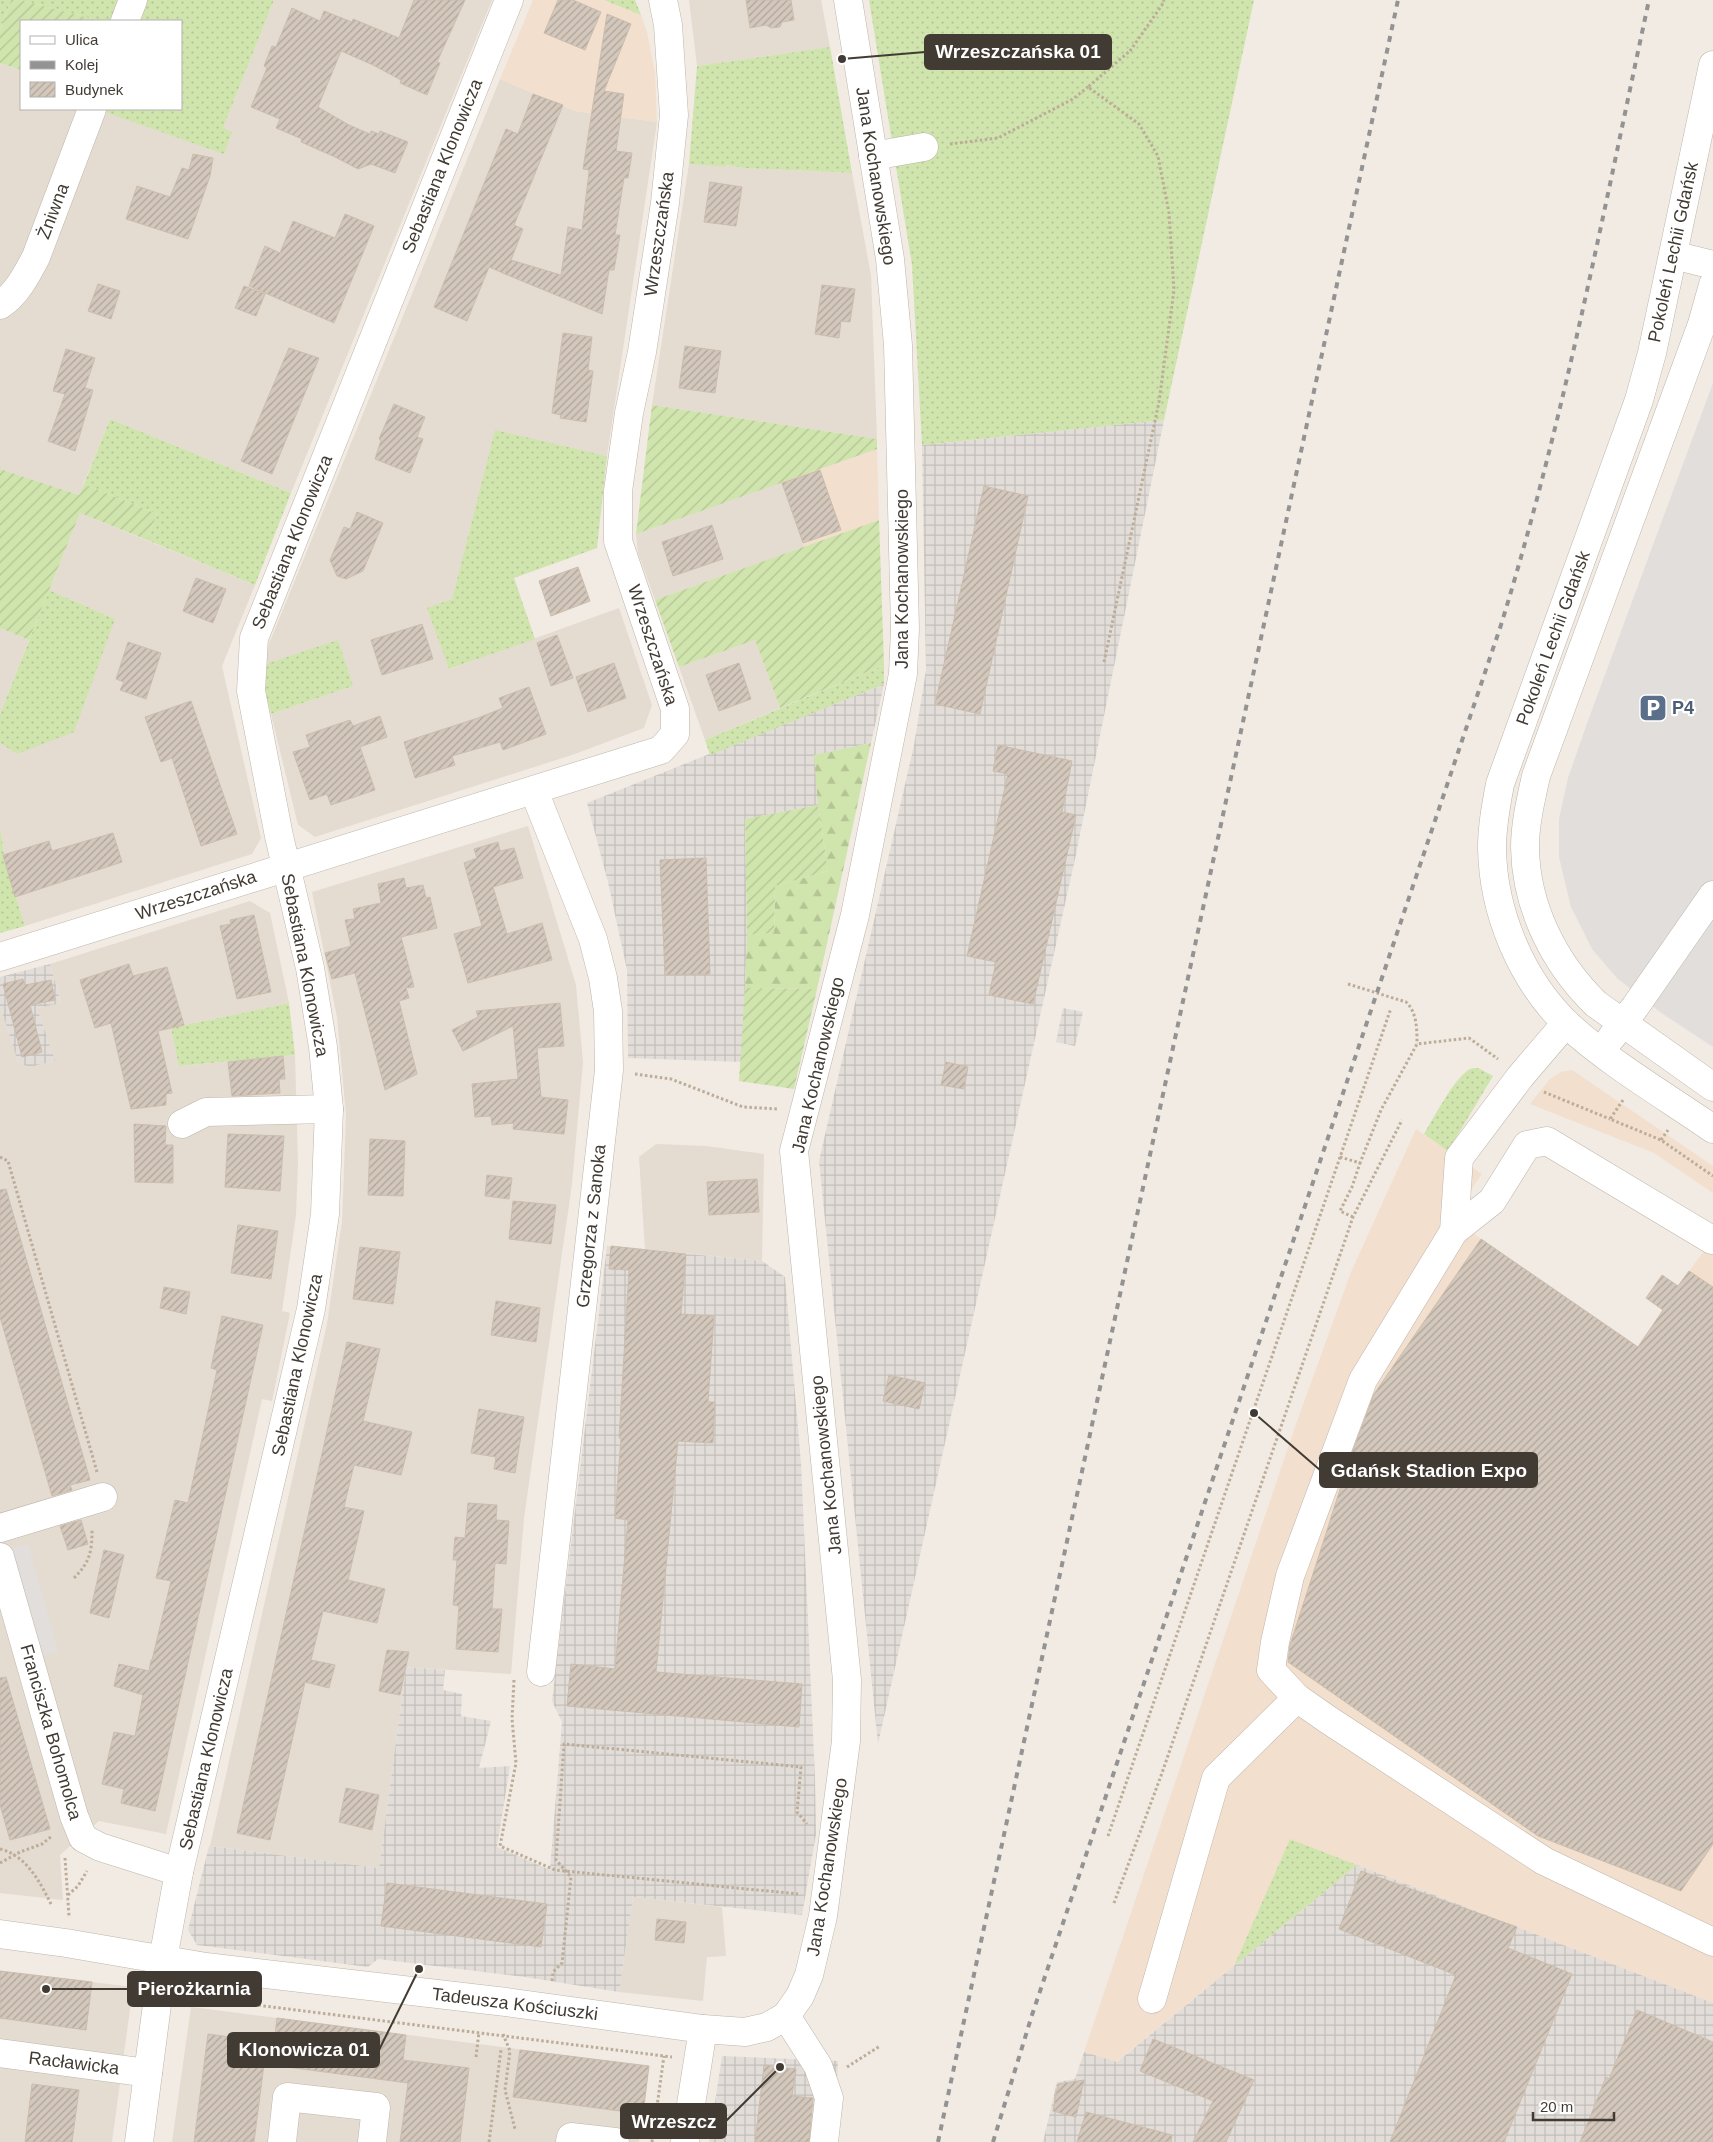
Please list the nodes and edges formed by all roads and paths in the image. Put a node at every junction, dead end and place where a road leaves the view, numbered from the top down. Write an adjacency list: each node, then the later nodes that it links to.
1 (133, 0): 6 (street)
2 (509, 0): 18 (street, Sebastiana Klonowicza)
3 (663, 0): 17 (street, Wrzeszczańska)
4 (848, 0): 11 (street, Jana Kochanowskiego)
5 (1164, 0): 8 (path)
6 (125, 20)
7 (1713, 65): 12 (street, Pokoleń Lechii Gdańsk)
8 (1088, 87): 10 (path); 16 (path)
9 (92, 110): 15 (street, Żniwna)
10 (924, 147): 11 (street)
11 (873, 156): 31 (street, Jana Kochanowskiego)
12 (1673, 255): 13 (street); 23 (street, Pokoleń Lechii Gdańsk)
13 (1713, 265)
14 (1713, 284): 24 (street, Pokoleń Lechii Gdańsk)
15 (0, 305)
16 (1104, 662)
17 (534, 791): 18 (street, Wrzeszczańska); 27 (street, Grzegorza z Sanoka)
18 (286, 866): 20 (street, Wrzeszczańska); 32 (street, Sebastiana Klonowicza)
19 (1713, 895): 24 (street)
20 (0, 957)
21 (1348, 984): 25 (path)
22 (1391, 1008): 40 (path)
23 (1566, 1023): 26 (street, Pokoleń Lechii Gdańsk); 28 (street)
24 (1623, 1024): 26 (street); 29 (street, Pokoleń Lechii Gdańsk)
25 (1417, 1044): 28 (path); 41 (path)
26 (1601, 1051): 37 (street, Pokoleń Lechii Gdańsk)
27 (609, 1070): 31 (path); 50 (street, Grzegorza z Sanoka)
28 (1520, 1077): 33 (path); 44 (street)
29 (1713, 1087)
30 (1625, 1097): 33 (path)
31 (806, 1106): 76 (street, Jana Kochanowskiego)
32 (329, 1109): 35 (street); 65 (street, Sebastiana Klonowicza)
33 (1610, 1119): 38 (path)
34 (1402, 1120): 43 (path)
35 (182, 1124)
36 (1670, 1128): 38 (path)
37 (1713, 1129)
38 (1661, 1140): 42 (path)
39 (0, 1157): 46 (path)
40 (1340, 1157): 41 (path); 57 (path)
41 (1360, 1164): 43 (path)
42 (1713, 1176)
43 (1353, 1217): 68 (path)
44 (1454, 1231): 45 (street); 52 (street)
45 (1712, 1240)
46 (97, 1499): 47 (street); 49 (path)
47 (0, 1528)
48 (0, 1556): 65 (street, Franciszka Bohomolca)
49 (74, 1578)
50 (541, 1672)
51 (514, 1678): 64 (path)
52 (1297, 1698): 71 (street); 75 (street)
53 (562, 1774): 54 (path); 55 (path); 58 (path)
54 (569, 1774)
55 (810, 1828)
56 (57, 1830): 62 (path)
57 (1108, 1836)
58 (557, 1844): 59 (path); 64 (path)
59 (563, 1844)
60 (0, 1849): 62 (path)
61 (64, 1851): 69 (path)
62 (13, 1856): 63 (path); 67 (path)
63 (0, 1864)
64 (566, 1871): 66 (path); 73 (path)
65 (179, 1872): 72 (street, Sebastiana Klonowicza)
66 (801, 1885)
67 (51, 1904)
68 (1114, 1904)
69 (69, 1920)
70 (0, 1934): 72 (street, Tadeusza Kościuszki)
71 (1713, 1942)
72 (163, 1959): 74 (street, Sebastiana Klonowicza); 77 (street, Tadeusza Kościuszki)
73 (551, 1989)
74 (159, 1992): 78 (path); 87 (street, Sebastiana Klonowicza)
75 (1152, 1999)
76 (786, 2016): 77 (street, Jana Kochanowskiego); 97 (street)
77 (702, 2029): 86 (street)
78 (479, 2032): 79 (path); 84 (path)
79 (503, 2035): 83 (path); 88 (path)
80 (880, 2046): 85 (path)
81 (502, 2050): 92 (path)
82 (0, 2053): 87 (street, Racławicka)
83 (664, 2056): 86 (path); 95 (path)
84 (476, 2057)
85 (860, 2059)
86 (698, 2061): 96 (street)
87 (148, 2073): 89 (street, Sebastiana Klonowicza)
88 (515, 2130)
89 (139, 2142)
90 (282, 2142): 91 (street)
91 (372, 2142)
92 (489, 2142)
93 (570, 2142): 94 (street)
94 (615, 2142)
95 (652, 2142)
96 (685, 2142)
97 (824, 2142)

